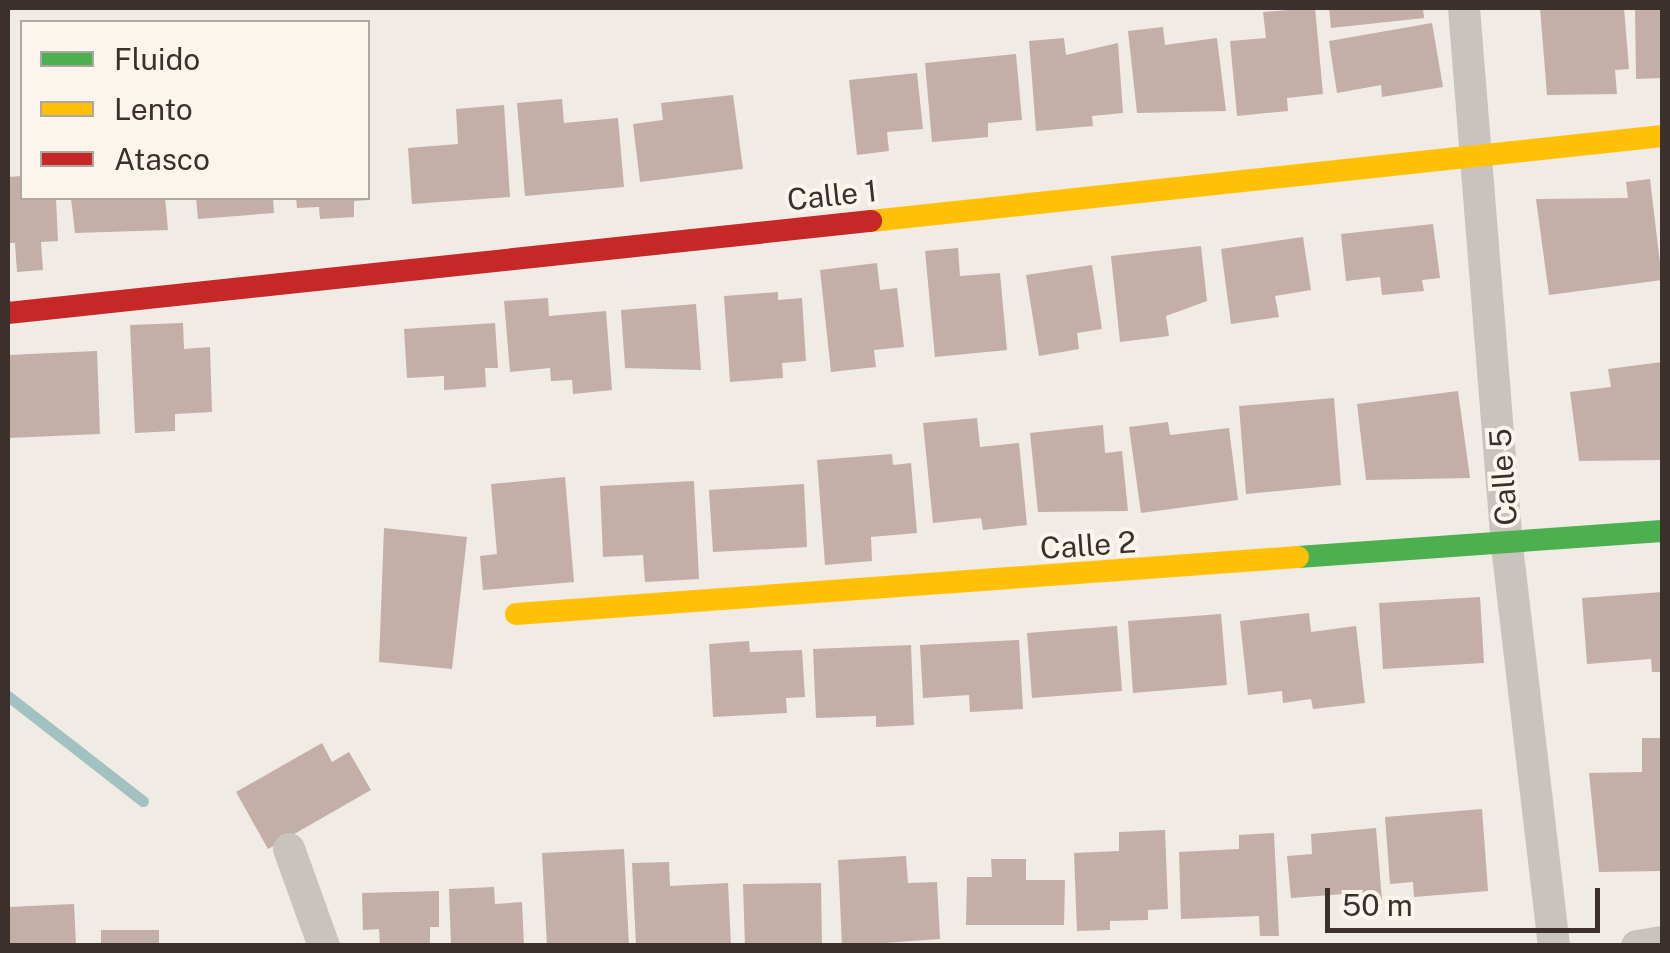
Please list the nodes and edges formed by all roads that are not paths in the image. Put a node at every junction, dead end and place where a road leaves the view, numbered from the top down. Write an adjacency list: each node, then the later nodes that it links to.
1 (1464, 8): 3 (street, Calle 5)
2 (1662, 136): 3 (street, Calle 1)
3 (1481, 155): 4 (street, Calle 1); 6 (street, Calle 5)
4 (8, 313)
5 (1662, 531): 6 (street, Calle 2)
6 (1508, 546): 7 (street, Calle 2); 11 (street, Calle 5)
7 (516, 614)
8 (289, 849): 10 (street)
9 (1662, 942): 12 (street)
10 (324, 946)
11 (1554, 946)
12 (1637, 946)

